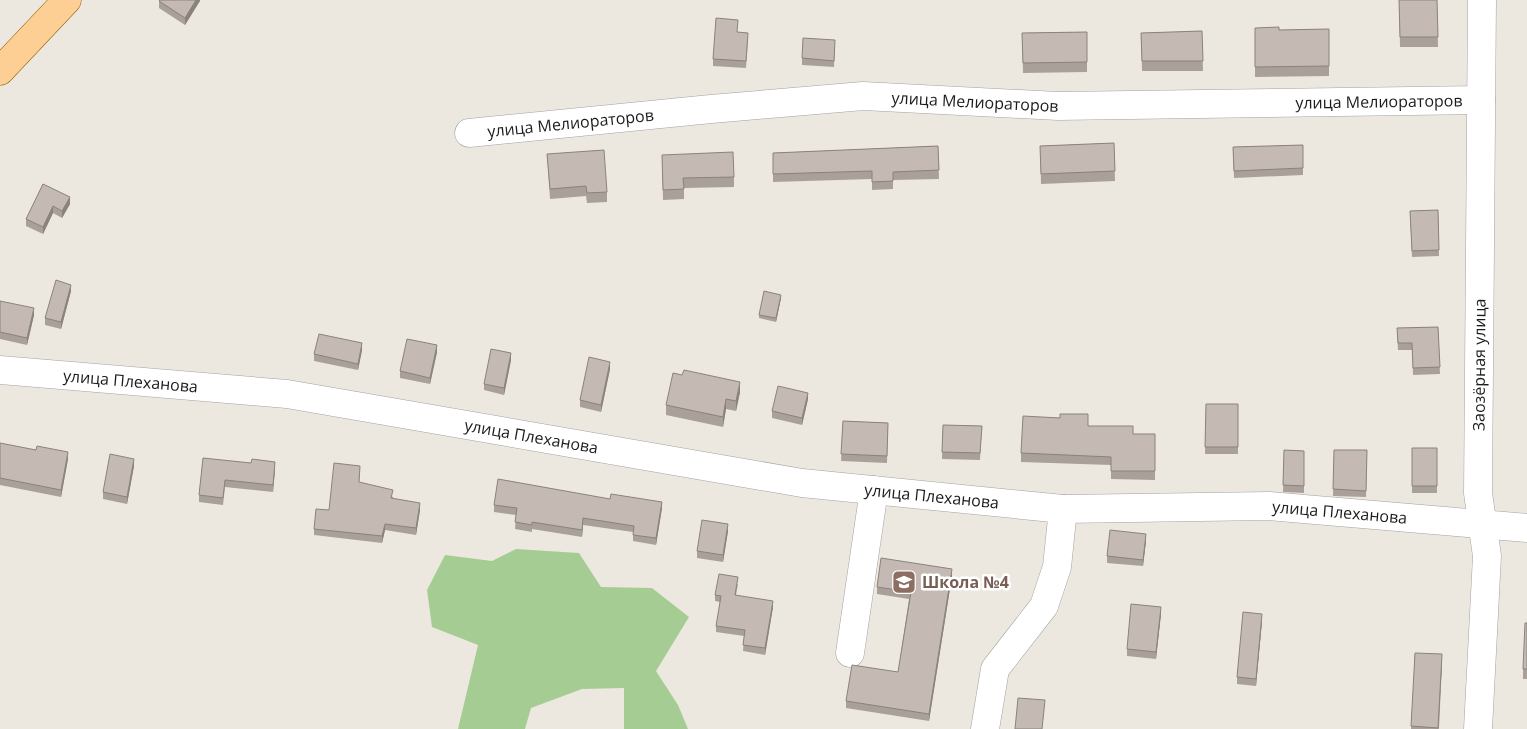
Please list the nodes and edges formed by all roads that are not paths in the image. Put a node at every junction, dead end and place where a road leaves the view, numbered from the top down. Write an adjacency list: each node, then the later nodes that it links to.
1 (67, 0): 3 (main road)
2 (1482, 0): 4 (street, Заозёрная улица)
3 (0, 71)
4 (1481, 100): 5 (street, улица Мелиораторов); 9 (street, Заозёрная улица)
5 (469, 133)
6 (0, 370): 7 (street, улица Плеханова)
7 (874, 490): 8 (street, улица Плеханова); 11 (street)
8 (1063, 509): 9 (street, улица Плеханова); 12 (street)
9 (1482, 524): 10 (street, улица Плеханова); 13 (street, Заозёрная улица)
10 (1527, 528)
11 (850, 653)
12 (986, 729)
13 (1478, 729)

